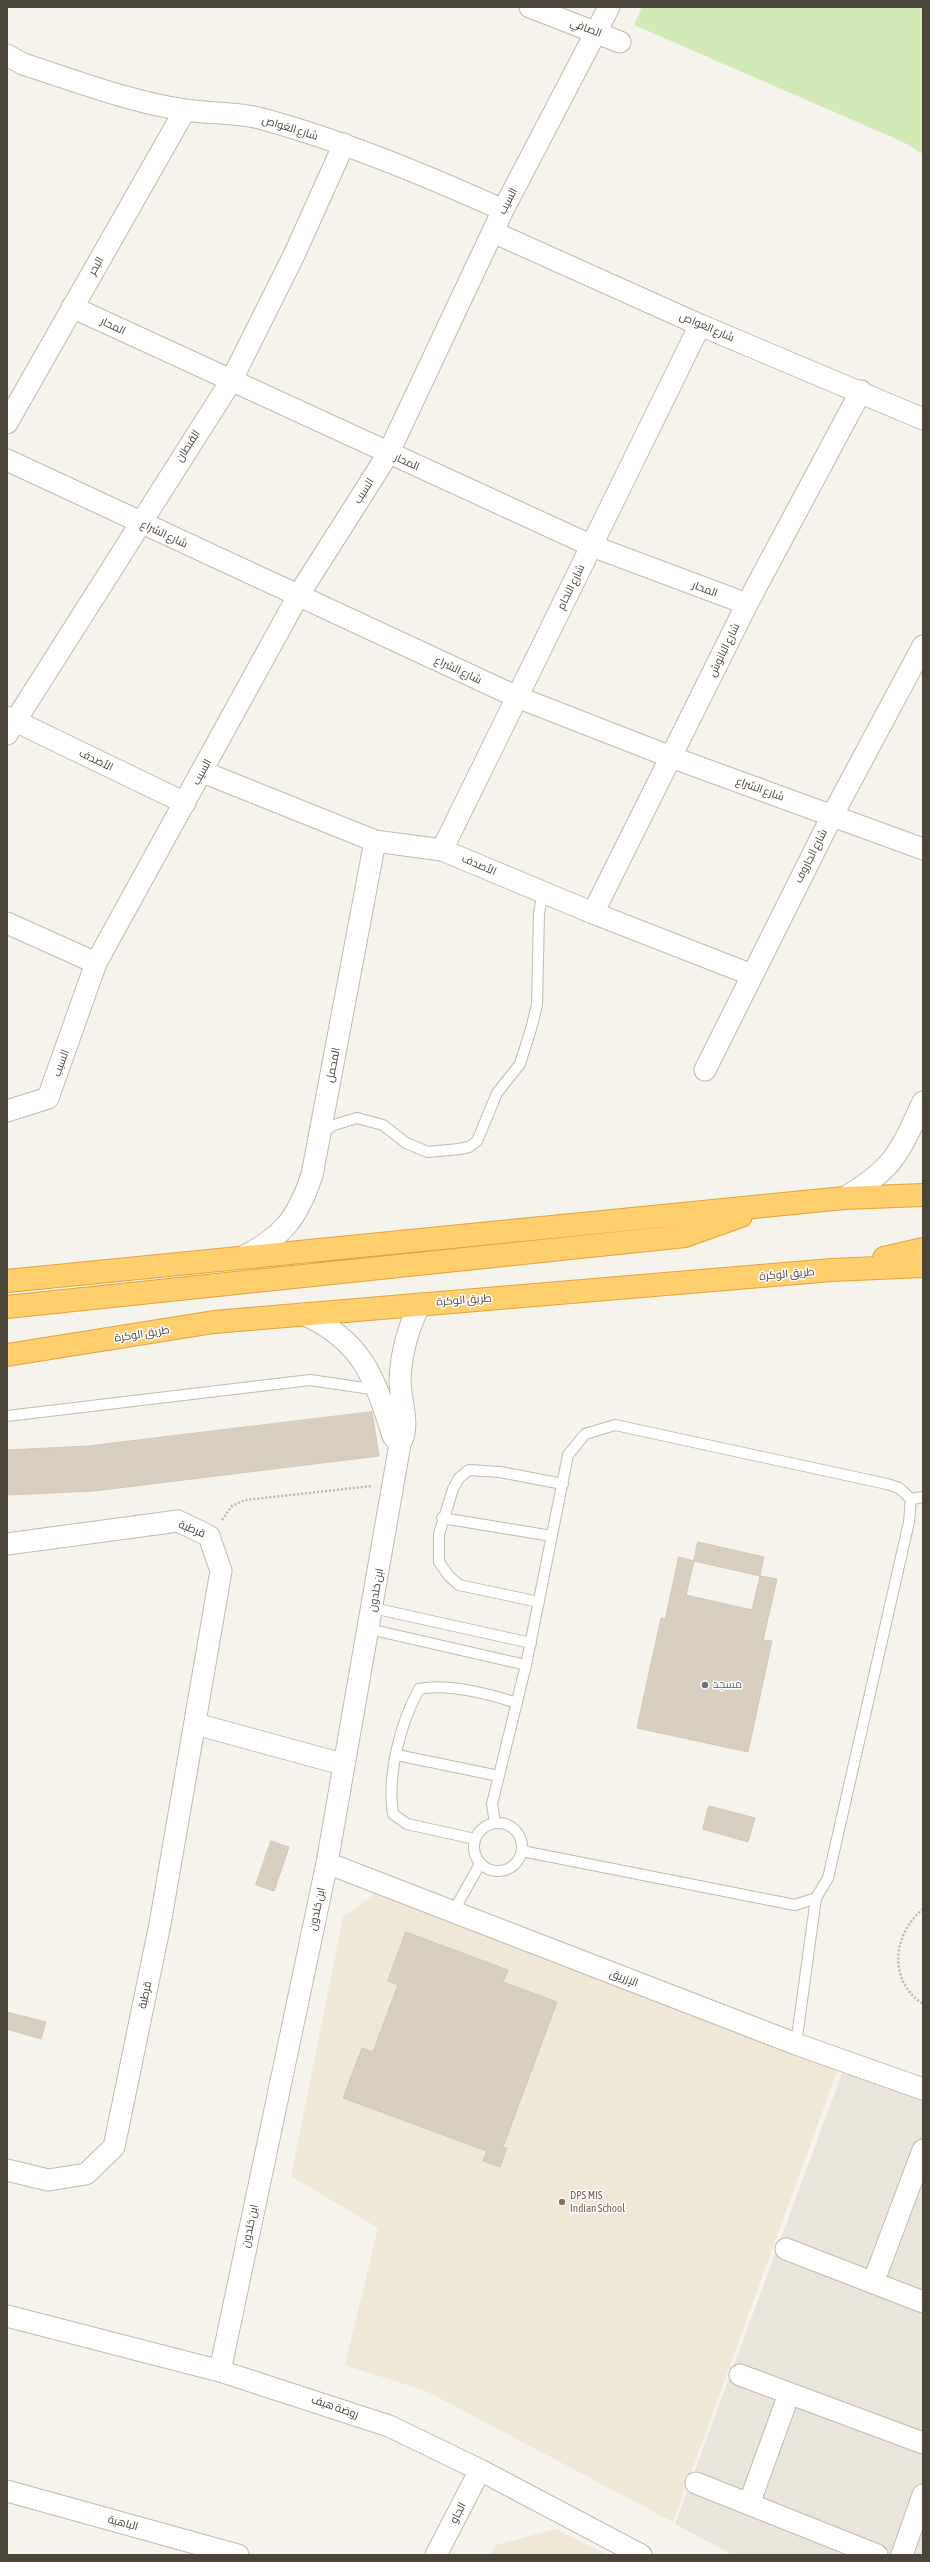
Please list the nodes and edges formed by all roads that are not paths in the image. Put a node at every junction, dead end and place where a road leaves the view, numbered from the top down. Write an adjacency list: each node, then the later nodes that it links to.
1 (530, 7): 3 (street, الصافي)
2 (609, 7): 3 (street, السيب)
3 (597, 32): 4 (street, الصافي); 8 (street, السيب)
4 (620, 42)
5 (12, 61): 6 (street, شارع الغواص)
6 (185, 110): 7 (street, شارع الغواص); 10 (street, البحر)
7 (344, 144): 8 (street, شارع الغواص); 12 (street, القبطان)
8 (503, 210): 9 (street, السيب)
9 (493, 232): 11 (street, شارع الغواص); 16 (street, السيب)
10 (72, 307): 12 (street, المحار); 15 (street, البحر)
11 (700, 325): 13 (street, شارع الغواص); 19 (street, شارع النحام)
12 (231, 380): 16 (street, المحار); 18 (street, القبطان)
13 (861, 391): 14 (street, شارع الغواص); 21 (street, شارع البانوش)
14 (923, 419)
15 (7, 423)
16 (388, 454): 19 (street, المحار); 20 (street, السيب)
17 (7, 460): 18 (street, شارع الشراع)
18 (139, 523): 20 (street, شارع الشراع); 24 (street, القبطان)
19 (592, 546): 21 (street, المحار); 23 (street, شارع النحام)
20 (298, 596): 23 (street, شارع الشراع); 26 (street, السيب)
21 (747, 604): 25 (street, شارع البانوش)
22 (923, 646): 28 (street, شارع الجاروف)
23 (517, 698): 25 (street, شارع الشراع); 31 (street, شارع النحام)
24 (9, 723): 27 (street, الأصدف)
25 (671, 757): 28 (street, شارع الشراع); 33 (street, شارع البانوش)
26 (202, 772): 27 (street, السيب); 29 (street, الأصدف)
27 (185, 803): 35 (street, السيب)
28 (832, 816): 30 (street, شارع الشراع); 36 (street, شارع الجاروف)
29 (375, 841): 31 (street, الأصدف); 40 (street, المحمل)
30 (923, 849)
31 (442, 850): 32 (street, الأصدف)
32 (543, 892): 33 (street, الأصدف); 40 (lane)
33 (593, 913): 36 (street, الأصدف)
34 (7, 922): 35 (street)
35 (96, 963): 39 (street, السيب)
36 (752, 975): 37 (street, شارع الجاروف)
37 (705, 1070)
38 (923, 1102): 42 (street)
39 (7, 1111)
40 (320, 1134): 45 (street, المحمل)
41 (923, 1195): 42 (highway)
42 (844, 1198): 43 (highway)
43 (772, 1205): 45 (highway); 50 (highway)
44 (923, 1249): 47 (highway)
45 (239, 1259): 48 (highway)
46 (923, 1266): 47 (highway, طريق الوكرة)
47 (832, 1270): 49 (highway, طريق الوكرة)
48 (7, 1281)
49 (420, 1304): 51 (highway, طريق الوكرة); 55 (street, ابن خلدون)
50 (7, 1307)
51 (303, 1314): 52 (highway, طريق الوكرة); 53 (street)
52 (7, 1355)
53 (378, 1390): 54 (lane); 55 (street)
54 (7, 1416)
55 (400, 1444): 63 (street, ابن خلدون)
56 (562, 1484): 58 (lane); 59 (lane); 60 (lane)
57 (923, 1497): 58 (lane)
58 (912, 1499): 77 (lane)
59 (442, 1518): 60 (lane); 62 (lane)
60 (552, 1536): 62 (lane)
61 (7, 1544): 68 (street, قرطبة)
62 (539, 1602): 65 (lane)
63 (373, 1608): 64 (street, ابن خلدون); 65 (lane)
64 (369, 1629): 66 (lane); 70 (street, ابن خلدون)
65 (531, 1643): 66 (lane)
66 (526, 1665): 67 (lane)
67 (517, 1703): 69 (lane); 71 (lane)
68 (196, 1724): 70 (street); 82 (street, قرطبة)
69 (397, 1755): 71 (lane); 73 (lane)
70 (342, 1764): 75 (street, ابن خلدون)
71 (499, 1776): 72 (lane)
72 (495, 1823): 73 (lane); 74 (lane)
73 (475, 1839): 76 (lane)
74 (522, 1851): 76 (lane); 77 (lane)
75 (327, 1863): 78 (street, الإزريق); 88 (street, ابن خلدون)
76 (480, 1864): 78 (lane)
77 (816, 1898): 79 (lane)
78 (453, 1912): 79 (street, الإزريق)
79 (796, 2044): 80 (street, الإزريق)
80 (923, 2089)
81 (923, 2150): 83 (street)
82 (7, 2170)
83 (918, 2178): 85 (street)
84 (786, 2249): 85 (street)
85 (873, 2283): 86 (street)
86 (923, 2302)
87 (7, 2316): 88 (street, روضة هيف)
88 (220, 2371): 92 (street, روضة هيف)
89 (740, 2376): 90 (street)
90 (789, 2394): 91 (street); 96 (street)
91 (923, 2443)
92 (480, 2470): 98 (street, الجاو); 99 (street, روضة هيف)
93 (696, 2483): 96 (street)
94 (7, 2491): 97 (street, الباهية)
95 (923, 2494): 101 (street)
96 (749, 2504): 100 (street)
97 (238, 2555)
98 (436, 2555)
99 (641, 2555)
100 (877, 2555)
101 (902, 2555)

